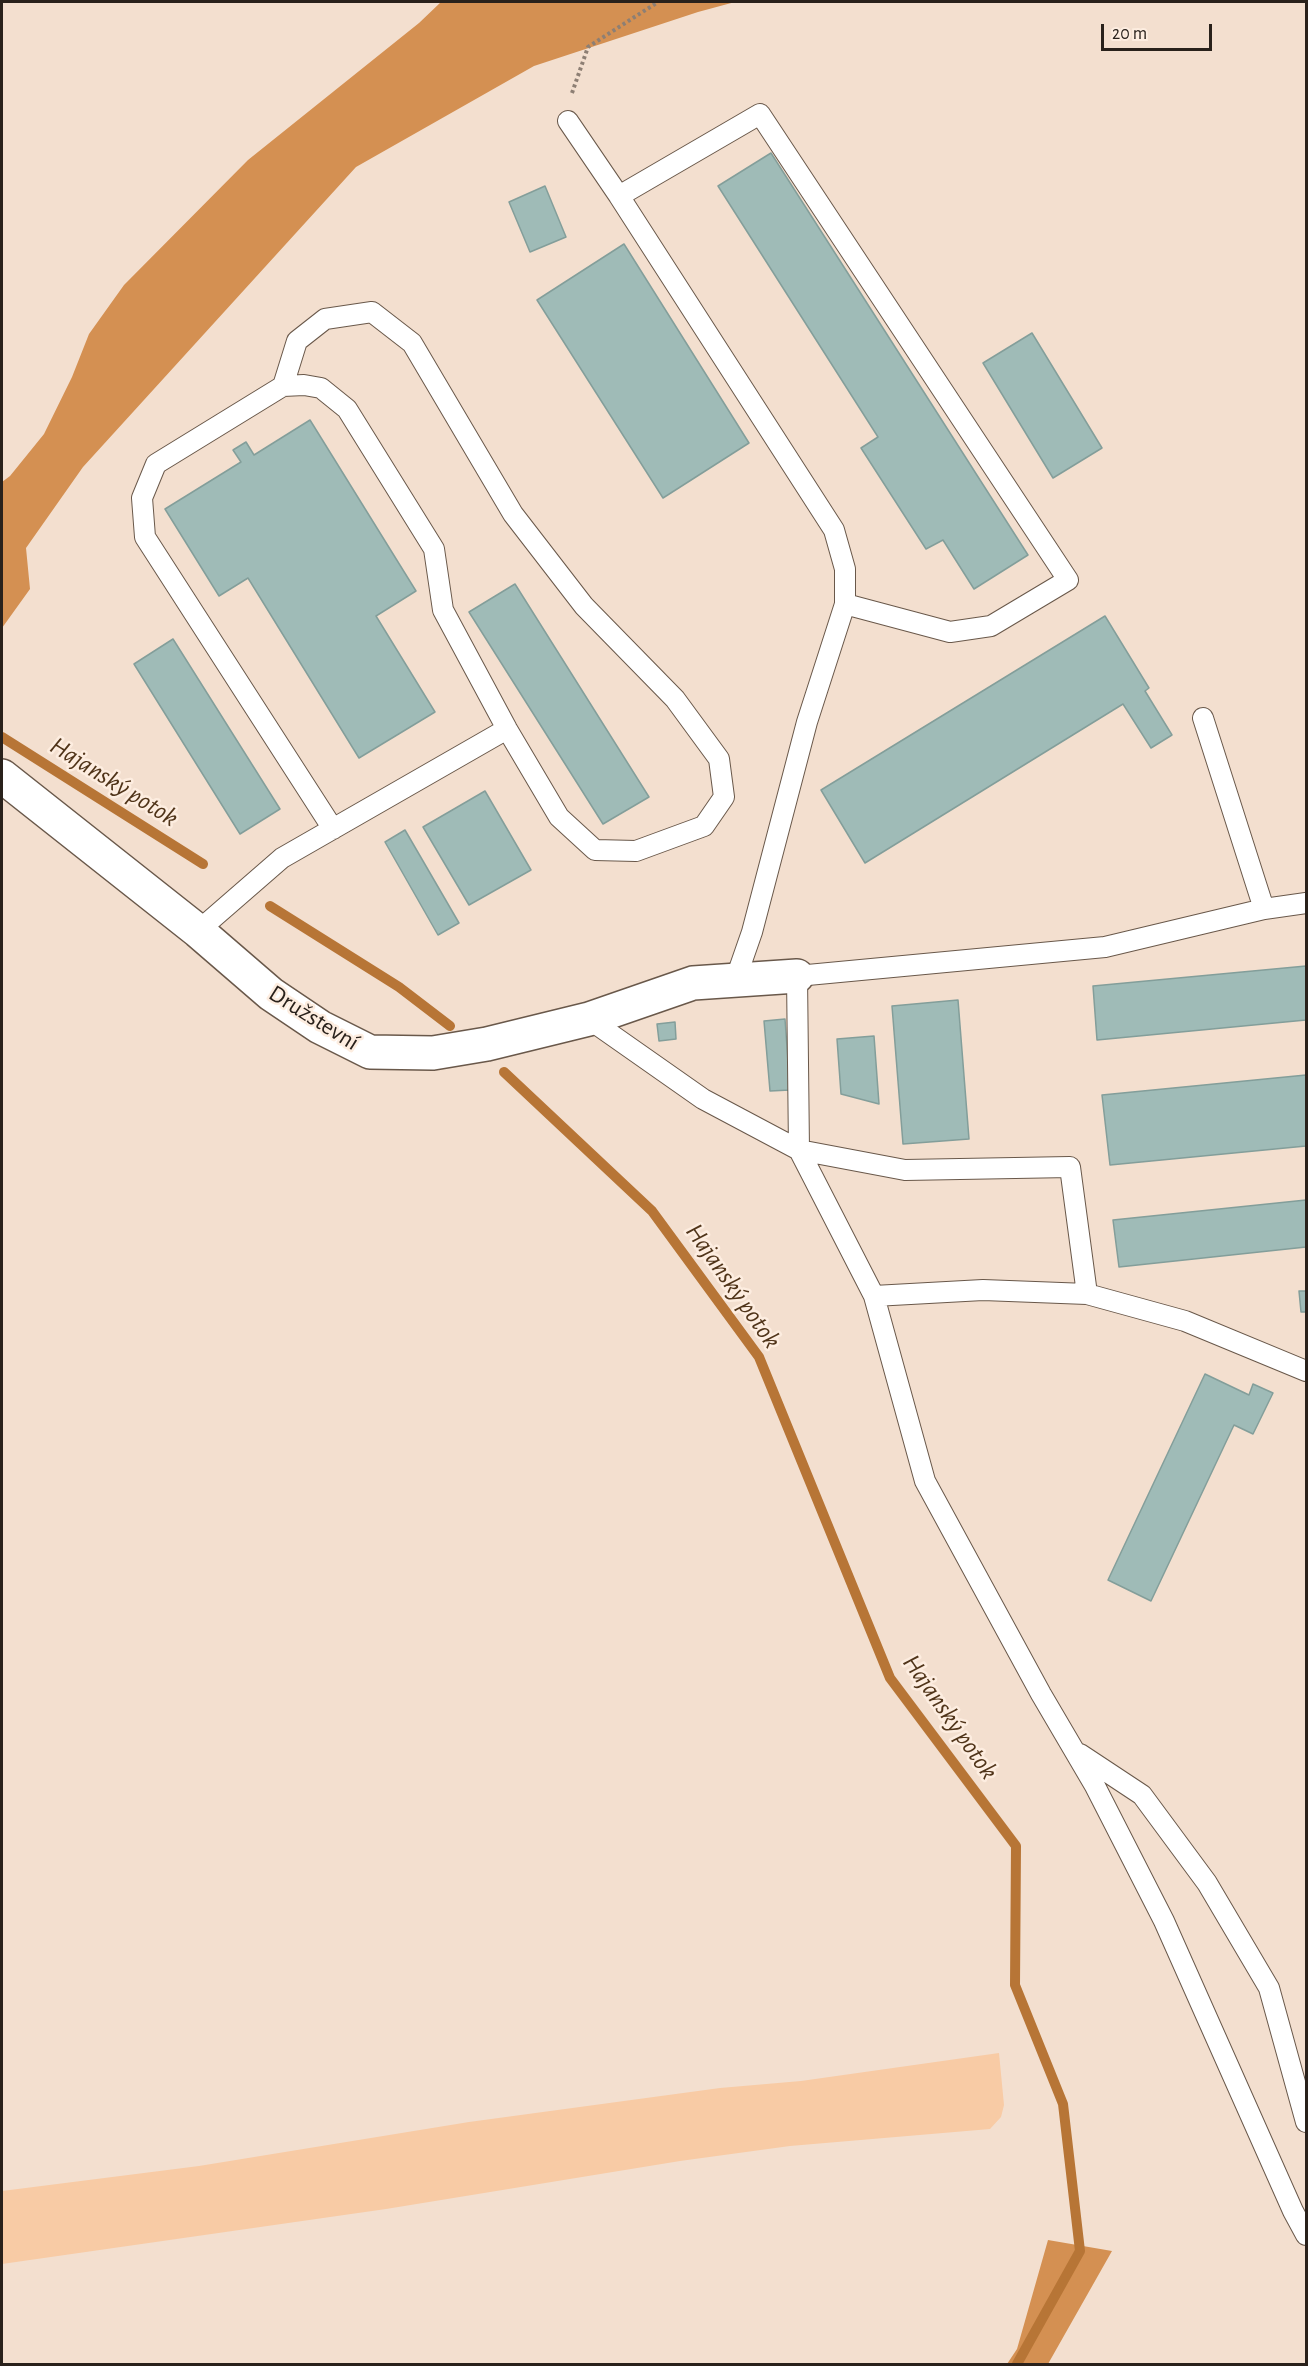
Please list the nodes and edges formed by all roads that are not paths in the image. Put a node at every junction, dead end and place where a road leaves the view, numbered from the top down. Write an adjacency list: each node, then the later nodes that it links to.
1 (568, 121): 2 (lane)
2 (619, 196): 4 (lane); 4 (lane)
3 (283, 386): 6 (lane); 6 (lane); 8 (lane)
4 (845, 604): 13 (lane)
5 (1203, 718): 10 (lane)
6 (507, 729): 8 (lane)
7 (2, 776): 11 (street, Družstevní)
8 (333, 829): 11 (lane)
9 (1306, 903): 10 (lane)
10 (1263, 909): 12 (lane)
11 (198, 932): 14 (street, Družstevní)
12 (797, 976): 13 (street, Družstevní); 15 (lane)
13 (736, 978): 14 (street, Družstevní)
14 (589, 1019): 15 (lane)
15 (799, 1150): 16 (lane); 17 (lane)
16 (1087, 1294): 17 (lane); 18 (lane)
17 (874, 1296): 19 (lane)
18 (1306, 1371)
19 (1075, 1751): 20 (lane); 21 (lane)
20 (1306, 2122)
21 (1306, 2235)

